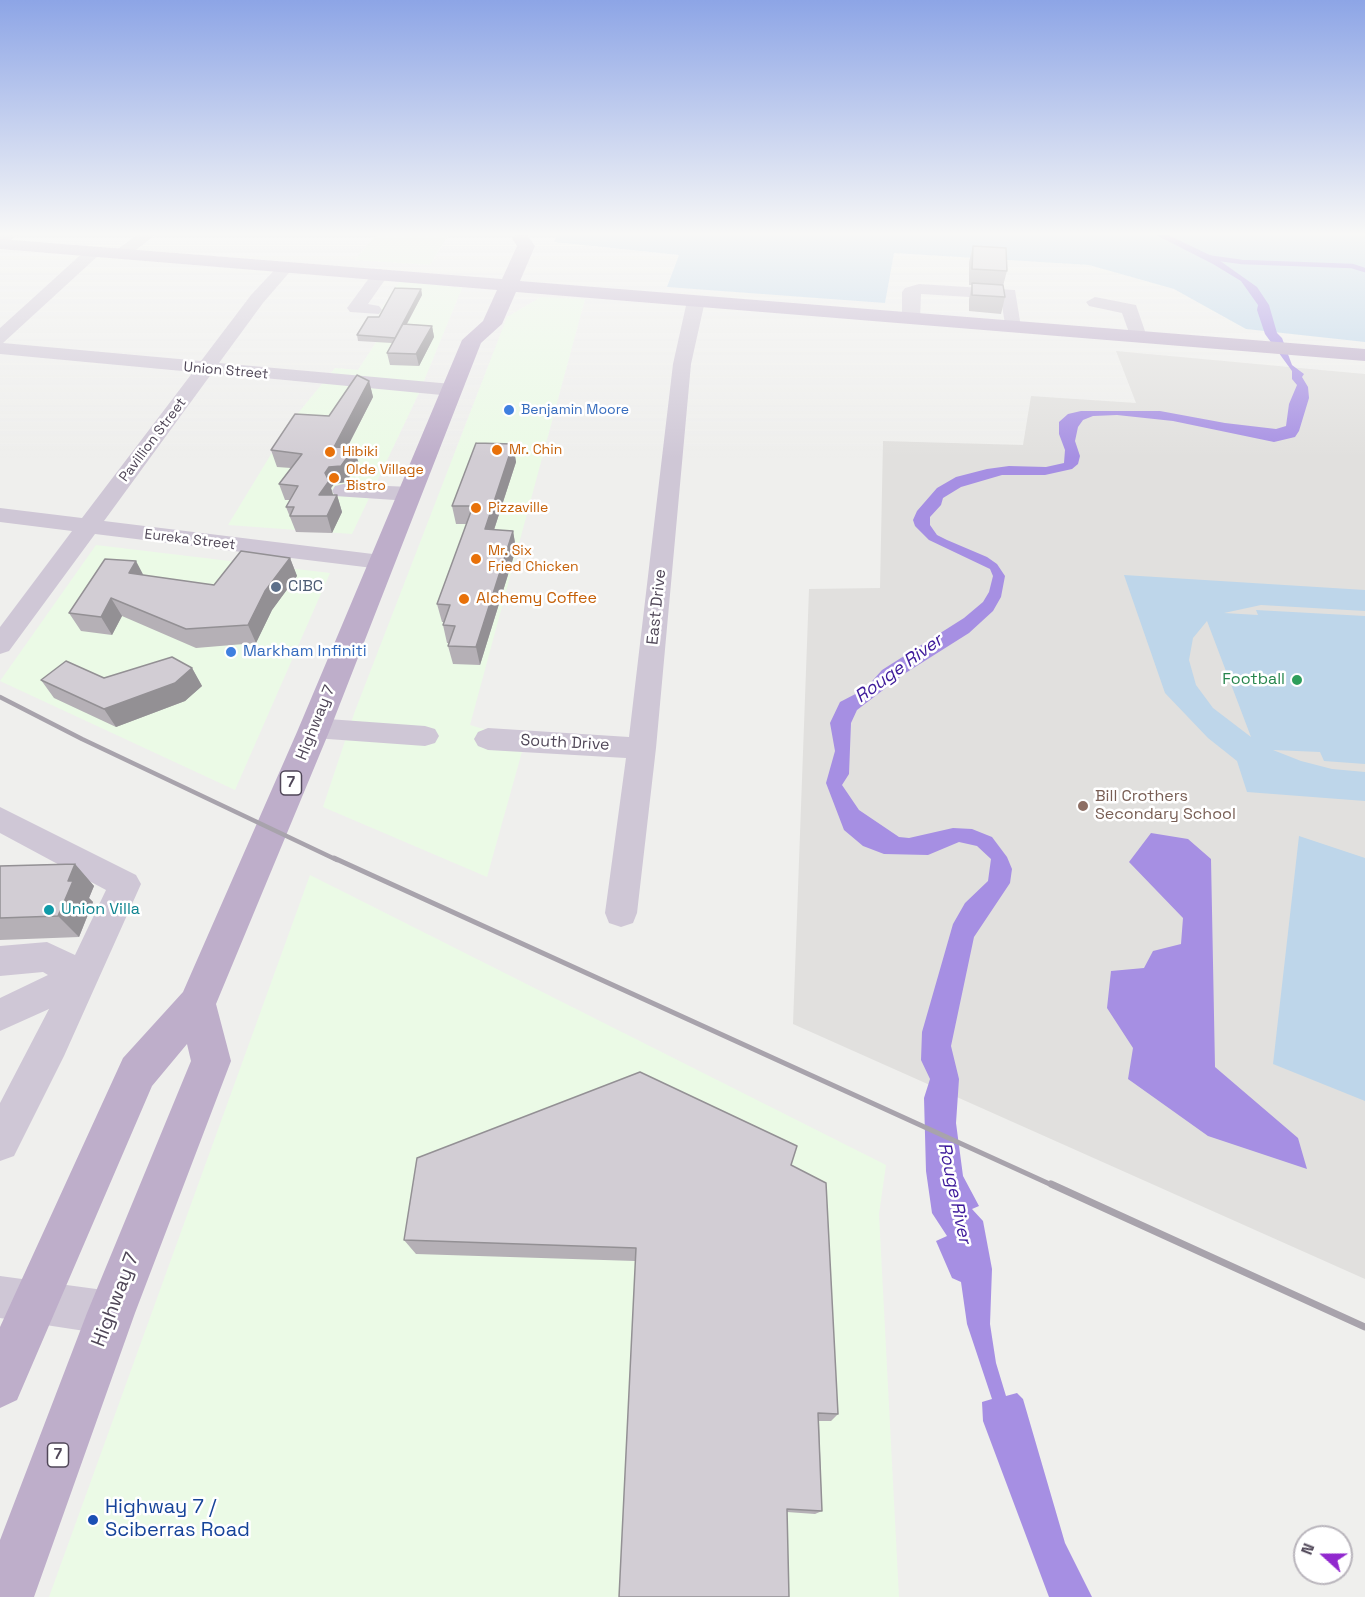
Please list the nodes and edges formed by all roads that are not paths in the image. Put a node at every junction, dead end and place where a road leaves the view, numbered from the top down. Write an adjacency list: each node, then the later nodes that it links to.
1 (31, 310): 15 (street)
2 (249, 310): 19 (street, Pavillion Street)
3 (365, 310): 4 (street)
4 (373, 310)
5 (498, 310): 16 (main road, Highway 7 / 7)
6 (694, 310): 30 (street, East Drive)
7 (798, 310): 12 (main road)
8 (911, 310): 12 (street)
9 (1010, 310): 13 (street)
10 (1130, 310): 14 (street)
11 (470, 318): 16 (main road, Highway 7 / 7)
12 (911, 319): 13 (main road)
13 (1012, 327): 14 (main road)
14 (1138, 337): 18 (main road)
15 (0, 338)
16 (472, 340): 20 (main road, Highway 7 / 7)
17 (0, 348): 19 (street, Union Street)
18 (1365, 355)
19 (207, 369): 20 (street, Union Street); 24 (street, Pavillion Street)
20 (452, 390): 22 (main road, Highway 7 / 7)
21 (343, 491): 22 (street)
22 (410, 494): 25 (main road, Highway 7 / 7)
23 (0, 515): 24 (street, Eureka Street)
24 (87, 528): 25 (street, Eureka Street); 26 (street, Pavillion Street)
25 (381, 562): 27 (main road, Highway 7 / 7)
26 (0, 645)
27 (314, 728): 28 (street); 35 (main road, Highway 7 / 7)
28 (424, 736)
29 (488, 739): 30 (street, South Drive)
30 (642, 748): 32 (street, East Drive)
31 (0, 819): 34 (street)
32 (621, 913)
33 (0, 961): 34 (street)
34 (82, 976): 36 (street); 37 (street)
35 (197, 1004): 38 (main road, Highway 7 / 7); 39 (main road, Highway 7 / 7)
36 (0, 1015)
37 (0, 1142)
38 (18, 1300): 39 (street); 40 (main road, Highway 7 / 7)
39 (111, 1313): 41 (main road, Highway 7 / 7)
40 (0, 1383)
41 (6, 1597)

